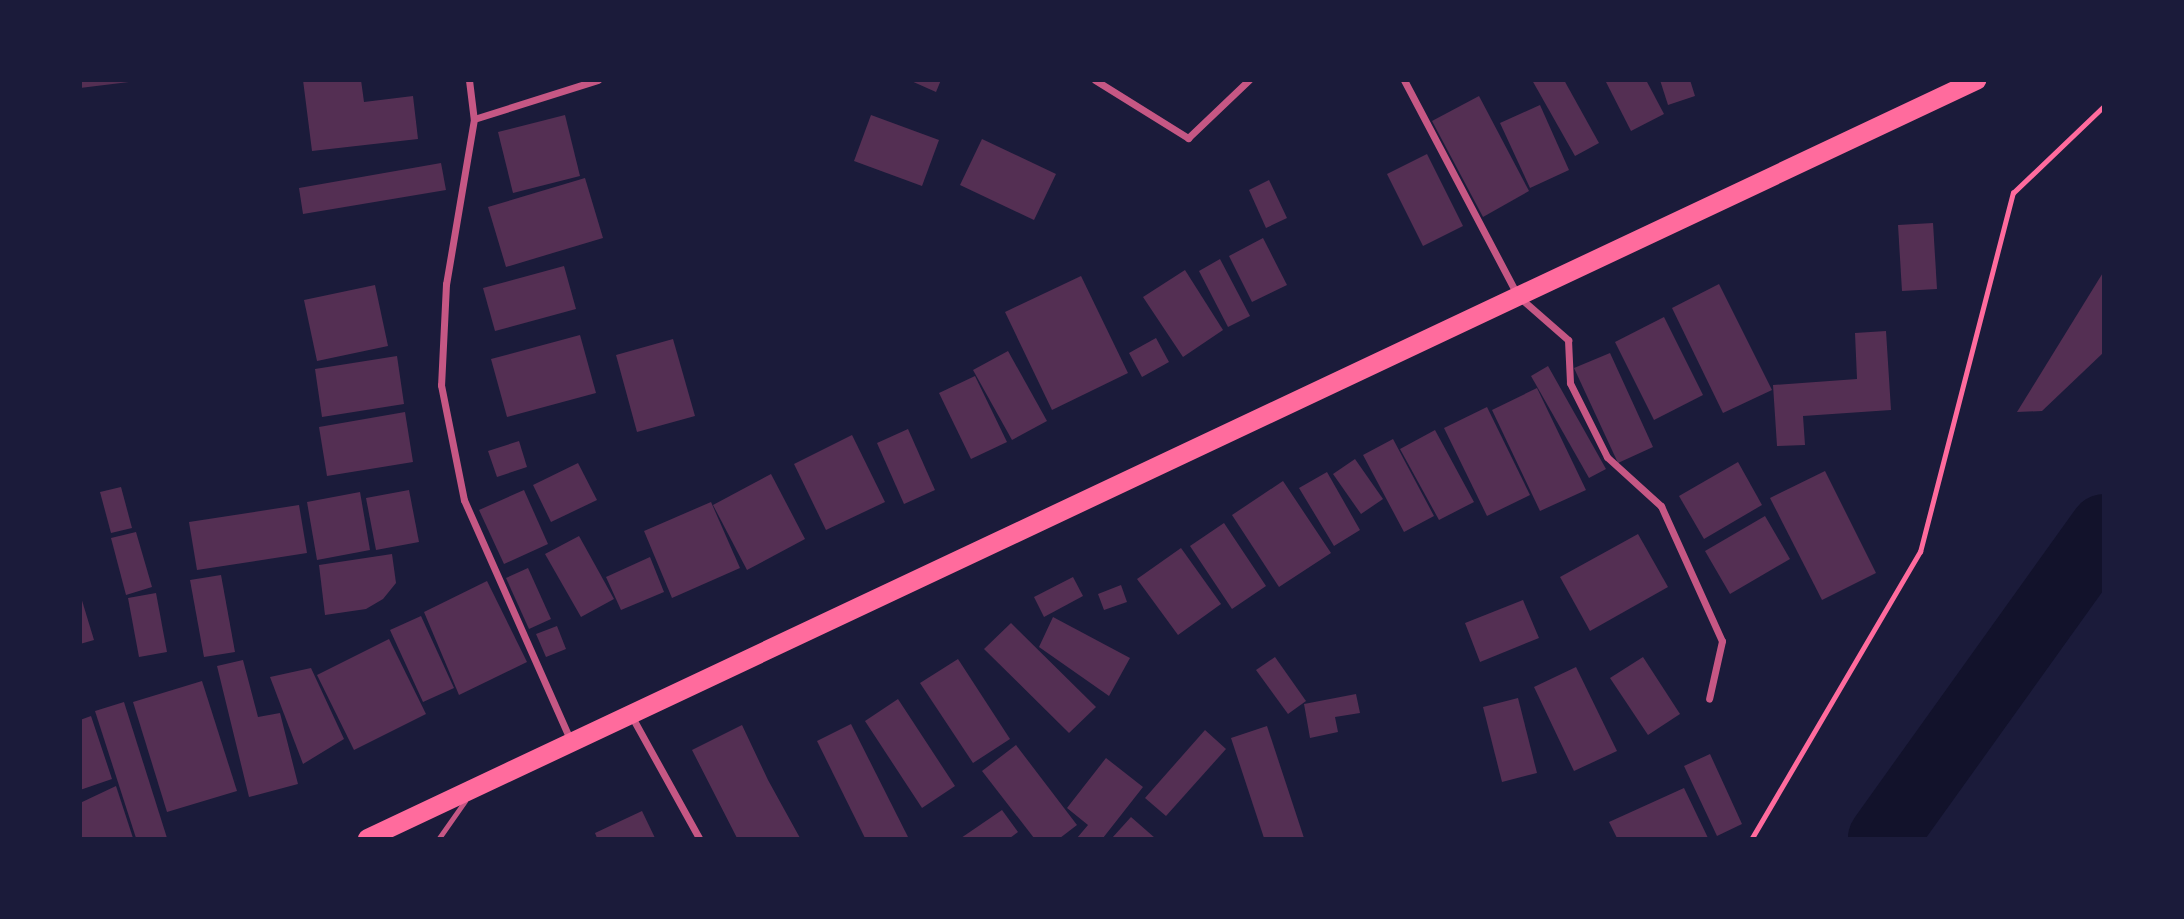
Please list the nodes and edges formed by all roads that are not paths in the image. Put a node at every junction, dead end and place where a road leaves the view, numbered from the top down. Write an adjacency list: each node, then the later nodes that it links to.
1 (469, 80): 7 (street)
2 (598, 80): 7 (street)
3 (1095, 80): 4 (street)
4 (1249, 80)
5 (1404, 80): 8 (street)
6 (1976, 80): 8 (highway)
7 (474, 118): 11 (street)
8 (1518, 296): 9 (street); 10 (highway)
9 (1709, 699)
10 (630, 713): 11 (highway); 15 (street)
11 (570, 739): 12 (highway)
12 (483, 783): 13 (highway); 14 (lane)
13 (367, 838)
14 (439, 838)
15 (699, 838)

